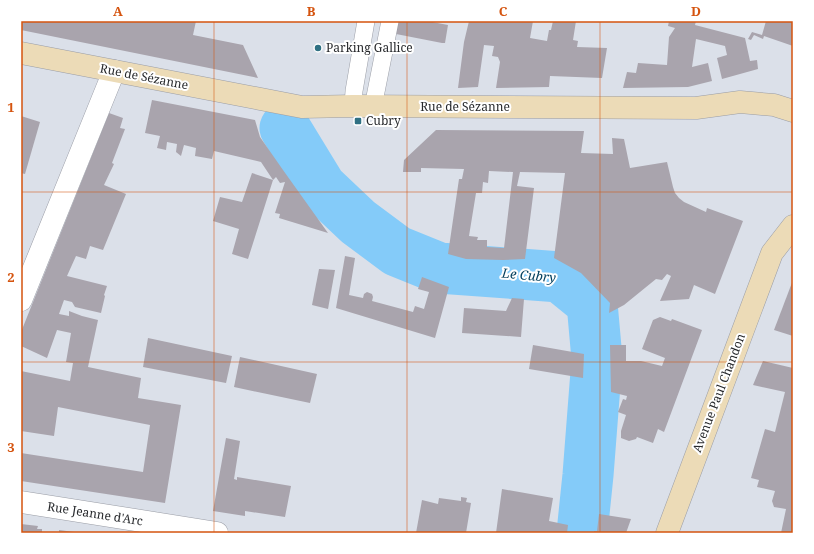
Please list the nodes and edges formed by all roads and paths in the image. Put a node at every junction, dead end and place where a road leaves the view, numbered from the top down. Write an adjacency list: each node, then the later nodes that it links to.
1 (366, 21): 5 (lane)
2 (390, 21): 5 (lane)
3 (21, 53): 4 (main road, Rue de Sézanne)
4 (114, 71): 5 (main road, Rue de Sézanne); 8 (street)
5 (363, 106): 6 (main road, Rue de Sézanne)
6 (793, 110)
7 (793, 226): 11 (main road, Avenue Paul Chandon)
8 (21, 300)
9 (21, 502): 10 (street, Rue Jeanne d'Arc)
10 (217, 533)
11 (667, 533)

